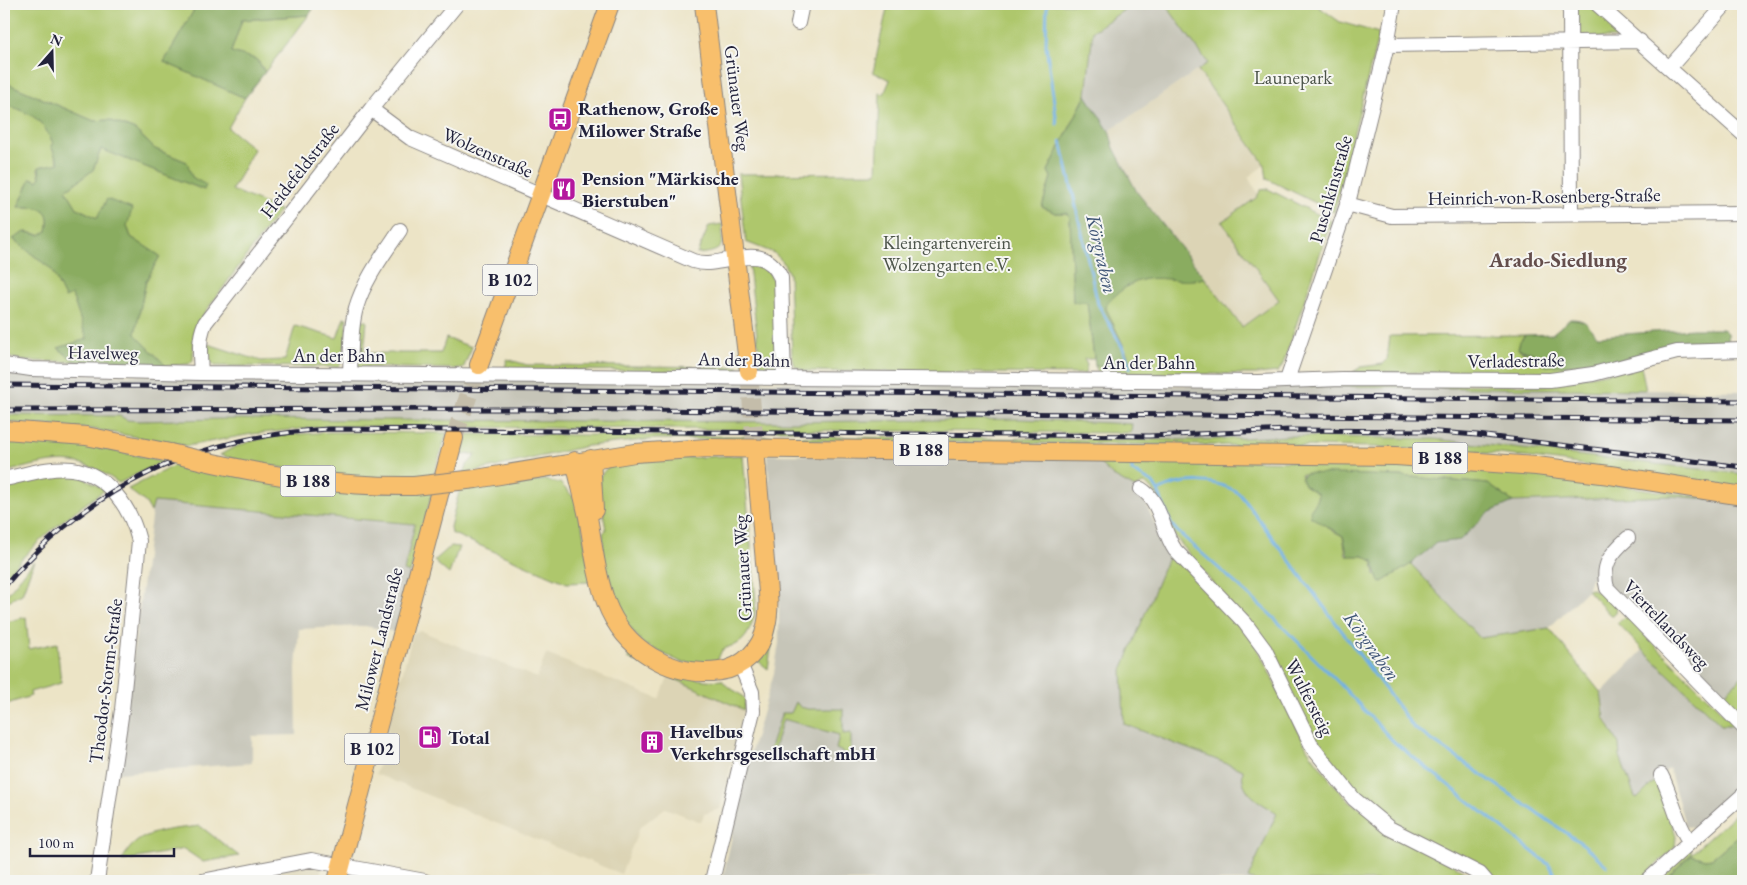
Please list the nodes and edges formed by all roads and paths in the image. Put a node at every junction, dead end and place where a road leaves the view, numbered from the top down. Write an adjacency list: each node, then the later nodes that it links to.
1 (458, 4): 14 (street, Heidefeldstraße)
2 (610, 4): 16 (main road, B 102)
3 (704, 4): 21 (main road, Grünauer Weg)
4 (802, 4): 9 (street)
5 (1394, 4): 12 (street, Puschkinstraße)
6 (1570, 4): 10 (street)
7 (1597, 4): 11 (street)
8 (1726, 4): 13 (street)
9 (798, 23)
10 (1570, 42): 11 (street); 12 (street); 19 (street)
11 (1640, 42): 13 (street)
12 (1387, 45): 17 (street, Puschkinstraße)
13 (1669, 68): 15 (street)
14 (371, 109): 16 (street, Wolzenstraße); 26 (street, Heidefeldstraße)
15 (1743, 134)
16 (540, 196): 21 (street, Wolzenstraße); 24 (main road, B 102)
17 (1347, 204): 19 (street, Heinrich-von-Rosenberg-Straße); 29 (street, Puschkinstraße)
18 (1743, 213): 19 (street, Heinrich-von-Rosenberg-Straße)
19 (1571, 214)
20 (400, 230): 27 (street)
21 (736, 257): 25 (main road, Grünauer Weg); 28 (street)
22 (1743, 350): 29 (street, Verladestraße)
23 (4, 365): 26 (street, Havelweg)
24 (479, 366)
25 (749, 370)
26 (201, 373): 27 (street, An der Bahn)
27 (350, 374): 28 (street, An der Bahn)
28 (784, 378): 29 (street, An der Bahn)
29 (1287, 380)
30 (4, 430): 34 (main road, B 188, bridge)
31 (454, 438): 46 (main road, Milower Landstraße / B 102)
32 (583, 460): 34 (main road, B 188); 36 (main road, Grünauer Weg); 38 (main road, B 188); 40 (main road, Grünauer Weg)
33 (756, 460): 41 (main road, Grünauer Weg)
34 (528, 471): 36 (main road)
35 (4, 479): 47 (street, Theodor-Storm-Straße)
36 (580, 489): 40 (main road, Grünauer Weg)
37 (1140, 489): 52 (street, Wulfersteig)
38 (1743, 496)
39 (1628, 538): 42 (street, Viertellandsweg)
40 (597, 568): 41 (main road, Grünauer Weg)
41 (740, 664): 51 (street)
42 (1743, 727)
43 (1661, 775): 45 (street)
44 (1743, 794): 45 (street)
45 (1690, 841): 53 (street)
46 (341, 864): 48 (street); 49 (main road, Milower Landstraße / B 102); 50 (street)
47 (96, 881)
48 (202, 881)
49 (337, 881)
50 (425, 881)
51 (712, 881)
52 (1486, 881)
53 (1647, 881)

